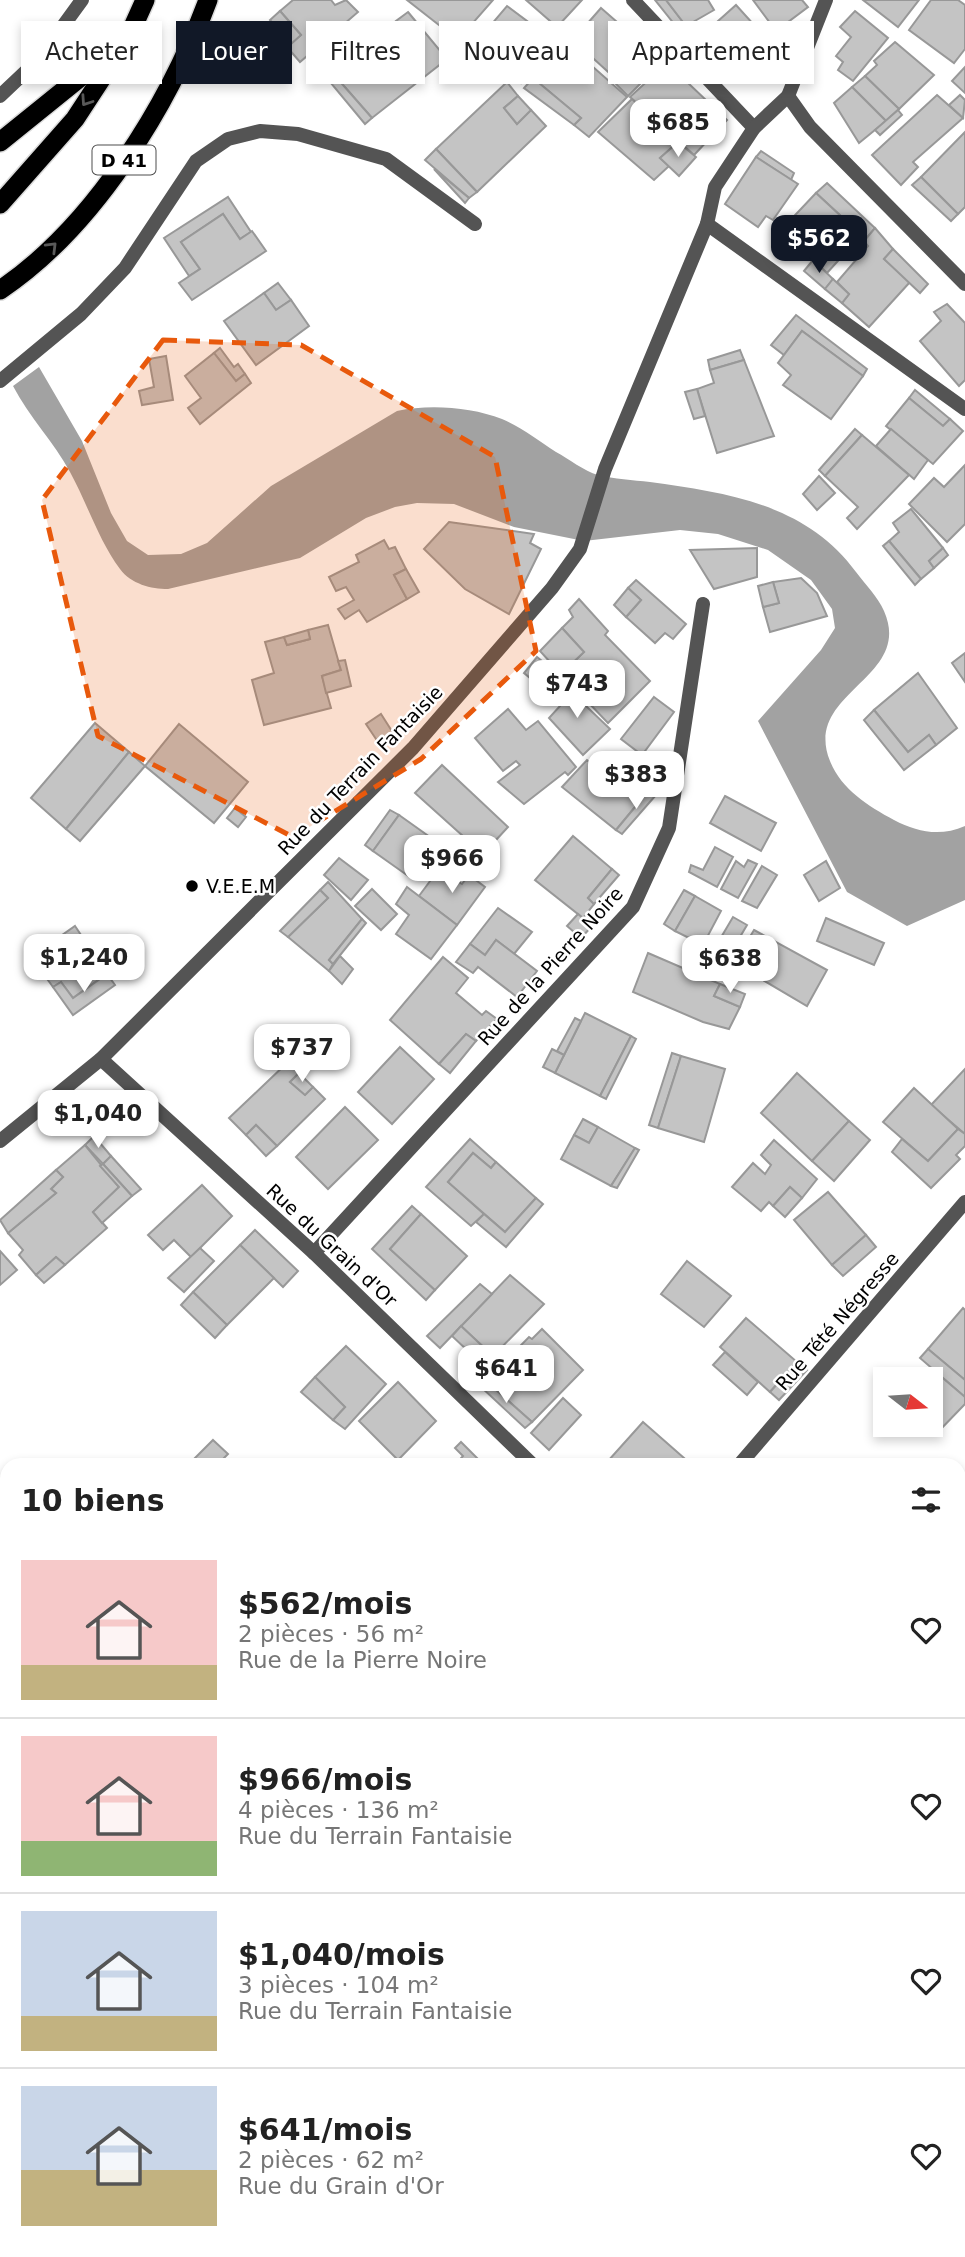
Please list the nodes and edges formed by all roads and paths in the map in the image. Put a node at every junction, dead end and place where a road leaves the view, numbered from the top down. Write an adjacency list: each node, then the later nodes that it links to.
1 (82, 0): 9 (street)
2 (145, 0): 6 (highway)
3 (208, 0): 16 (highway, D 41, one-way to 3)
4 (633, 0): 11 (street)
5 (826, 0): 10 (street)
6 (136, 21)
7 (71, 84): 12 (highway)
8 (98, 84): 13 (highway, one-way to 13)
9 (0, 96)
10 (788, 96): 11 (street, Rue du Terrain Fantaisie); 17 (street)
11 (754, 128): 15 (street, Rue du Terrain Fantaisie)
12 (0, 142)
13 (0, 204)
14 (475, 224): 20 (street)
15 (707, 225): 21 (street); 23 (street, Rue du Terrain Fantaisie)
16 (26, 272): 18 (highway, D 41); 19 (highway)
17 (965, 284)
18 (0, 290)
19 (0, 296)
20 (0, 382)
21 (965, 409)
22 (703, 604): 26 (street, Rue de la Pierre Noire)
23 (101, 1059): 24 (street, Rue du Terrain Fantaisie); 26 (street, Rue du Grain d'Or)
24 (0, 1141)
25 (965, 1202): 28 (street, Rue Tété Négresse)
26 (314, 1253): 27 (street, Rue du Grain d'Or)
27 (526, 1458)
28 (745, 1458)

